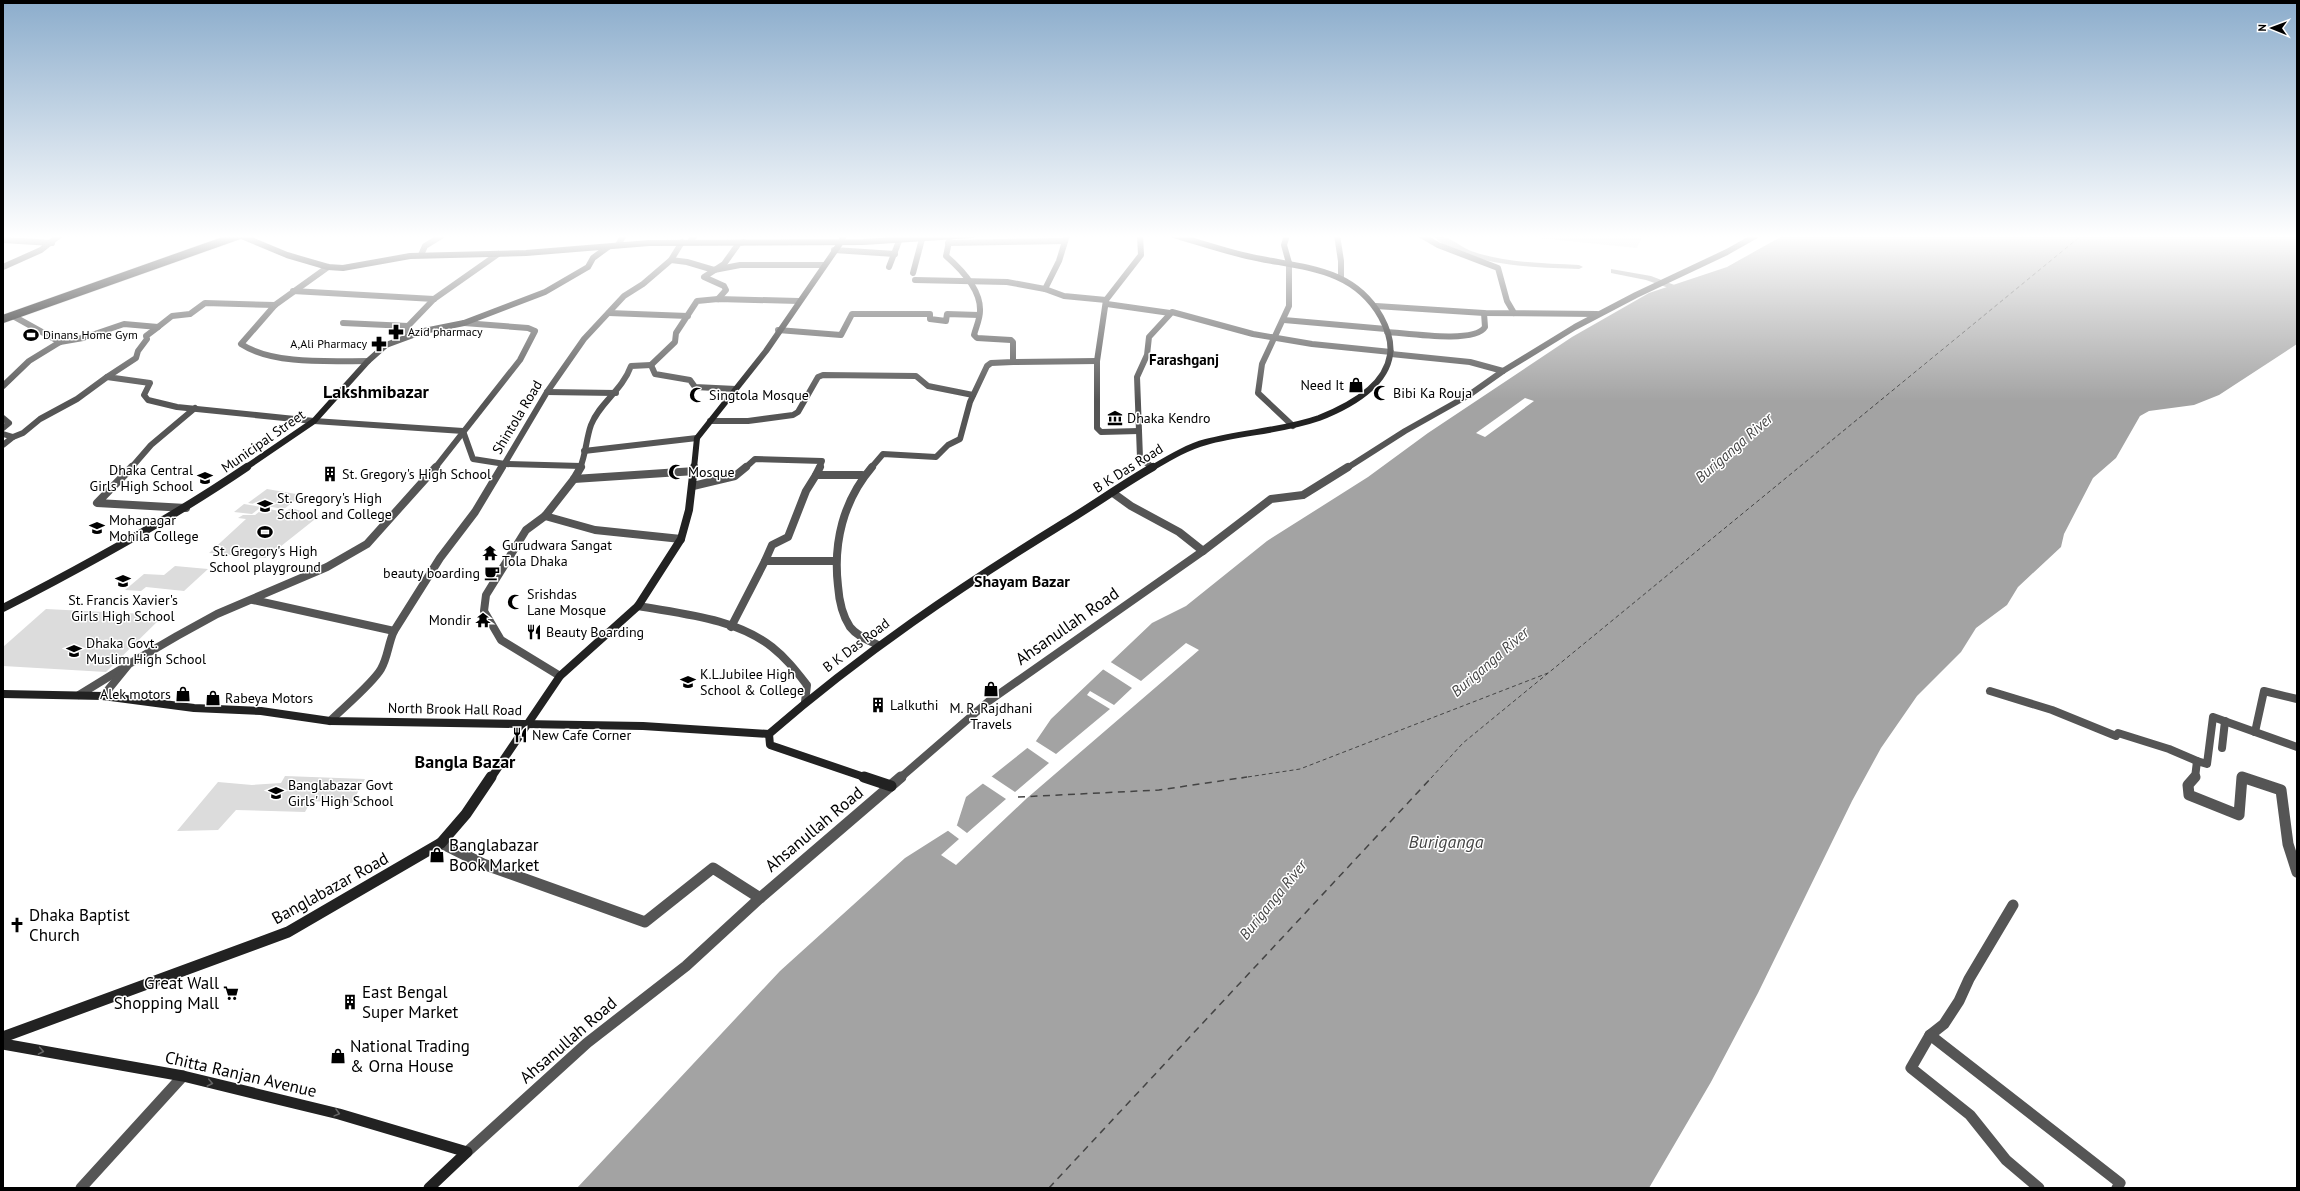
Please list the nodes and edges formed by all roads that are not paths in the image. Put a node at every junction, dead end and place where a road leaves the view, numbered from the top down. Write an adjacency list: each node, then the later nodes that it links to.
1 (79, 291): 15 (main road)
2 (294, 291): 16 (street); 20 (street)
3 (446, 291): 16 (street)
4 (545, 291): 34 (street, Municipal Street)
5 (633, 291): 22 (street, Shintola Road)
6 (725, 291): 17 (street)
7 (806, 291): 18 (street)
8 (973, 291): 28 (street)
9 (1051, 291): 19 (street)
10 (1115, 291): 19 (street)
11 (1288, 291): 32 (street)
12 (1361, 291): 21 (street)
13 (1505, 291): 24 (street)
14 (1645, 291): 27 (street, Ahsanullah Road)
15 (55, 299): 25 (main road); 29 (main road)
16 (434, 299): 35 (street)
17 (718, 299): 18 (street); 30 (street)
18 (799, 301): 37 (street)
19 (1106, 302): 26 (street); 44 (street)
20 (275, 305): 36 (street); 43 (street)
21 (1376, 306): 23 (street); 38 (street)
22 (609, 313): 30 (street); 51 (street, Shintola Road)
23 (1484, 313): 24 (street); 38 (street)
24 (1514, 313): 27 (street)
25 (3, 314)
26 (1170, 314): 40 (street); 61 (street)
27 (1598, 314): 47 (street, Ahsanullah Road)
28 (979, 315): 37 (street); 45 (street)
29 (13, 316): 31 (main road); 41 (street)
30 (688, 316): 46 (street)
31 (3, 319)
32 (1284, 320): 38 (street); 40 (street)
33 (343, 323): 35 (street)
34 (464, 323): 39 (street, Municipal Street); 60 (street)
35 (408, 326): 39 (street)
36 (158, 327): 41 (street); 48 (street)
37 (778, 330): 50 (street)
38 (1386, 330): 42 (street)
39 (408, 336): 43 (street, Municipal Street)
40 (1275, 339): 42 (street); 58 (street)
41 (60, 342): 49 (street)
42 (1391, 353): 47 (street); 58 (street, B K Das Road)
43 (368, 361): 56 (street, Municipal Street)
44 (1097, 361): 45 (street); 61 (street)
45 (1013, 362): 53 (street)
46 (651, 366): 50 (street); 52 (street)
47 (1503, 370): 79 (street, Ahsanullah Road)
48 (107, 377): 54 (street); 63 (street)
49 (3, 386)
50 (736, 389): 57 (street)
51 (547, 392): 52 (street); 67 (street, Shintola Road)
52 (616, 393): 66 (street)
53 (973, 395): 57 (street); 72 (street)
54 (195, 408): 56 (street); 76 (street)
55 (3, 418): 59 (street)
56 (314, 421): 60 (street); 76 (street, Municipal Street)
57 (710, 421): 64 (street)
58 (1293, 426): 69 (street, B K Das Road)
59 (3, 428)
60 (463, 431): 67 (street); 82 (street)
61 (1139, 431): 69 (street)
62 (3, 434): 63 (street)
63 (14, 437): 65 (street)
64 (697, 438): 66 (street); 70 (street, Banglabazar Road)
65 (3, 444)
66 (584, 451): 68 (street)
67 (505, 464): 68 (street); 86 (street, Shintola Road)
68 (581, 466): 73 (street)
69 (1152, 467): 75 (street, B K Das Road)
70 (695, 471): 73 (street); 74 (street, Banglabazar Road)
71 (816, 475): 72 (street); 74 (street); 80 (street)
72 (862, 475): 81 (street)
73 (574, 479): 77 (street)
74 (693, 486): 78 (street, Banglabazar Road)
75 (1113, 493): 79 (street); 87 (street, B K Das Road)
76 (186, 508): 84 (street, Municipal Street)
77 (546, 516): 78 (street); 89 (street)
78 (681, 539): 83 (street, Banglabazar Road)
79 (1203, 551): 104 (street, Ahsanullah Road)
80 (765, 562): 81 (street); 85 (street)
81 (834, 562): 87 (street)
82 (254, 600): 86 (street); 88 (street)
83 (638, 606): 85 (street); 89 (street, Banglabazar Road)
84 (3, 608)
85 (731, 626): 95 (street)
86 (394, 631): 96 (street, Shintola Road)
87 (878, 645): 95 (street, B K Das Road)
88 (129, 664): 92 (street); 93 (street)
89 (560, 676): 98 (street, Banglabazar Road)
90 (1990, 691): 103 (street)
91 (3, 694): 92 (street, North Brook Hall Road)
92 (79, 695): 93 (street, North Brook Hall Road)
93 (103, 696): 96 (street, North Brook Hall Road)
94 (2297, 699): 99 (street)
95 (805, 702): 100 (street, B K Das Road)
96 (330, 721): 98 (street, North Brook Hall Road)
97 (2225, 721): 99 (street); 102 (street); 103 (street)
98 (527, 724): 100 (street, North Brook Hall Road); 105 (street, Banglabazar Road)
99 (2255, 732): 101 (street)
100 (769, 734): 104 (street)
101 (2297, 747)
102 (2222, 748)
103 (2197, 761): 106 (street)
104 (891, 786): 108 (street, Ahsanullah Road)
105 (442, 843): 108 (street); 111 (street, Banglabazar Road)
106 (2293, 846): 107 (street)
107 (2297, 872)
108 (760, 898): 114 (street, Ahsanullah Road)
109 (2013, 905): 110 (street)
110 (1930, 1035): 117 (street); 118 (street)
111 (3, 1038)
112 (3, 1044): 113 (street, Chitta Ranjan Avenue, one-way to 113)
113 (183, 1076): 114 (street, Chitta Ranjan Avenue, one-way to 114); 115 (street)
114 (467, 1152): 116 (street, Ahsanullah Road)
115 (81, 1188)
116 (429, 1188)
117 (2039, 1188)
118 (2116, 1188)

